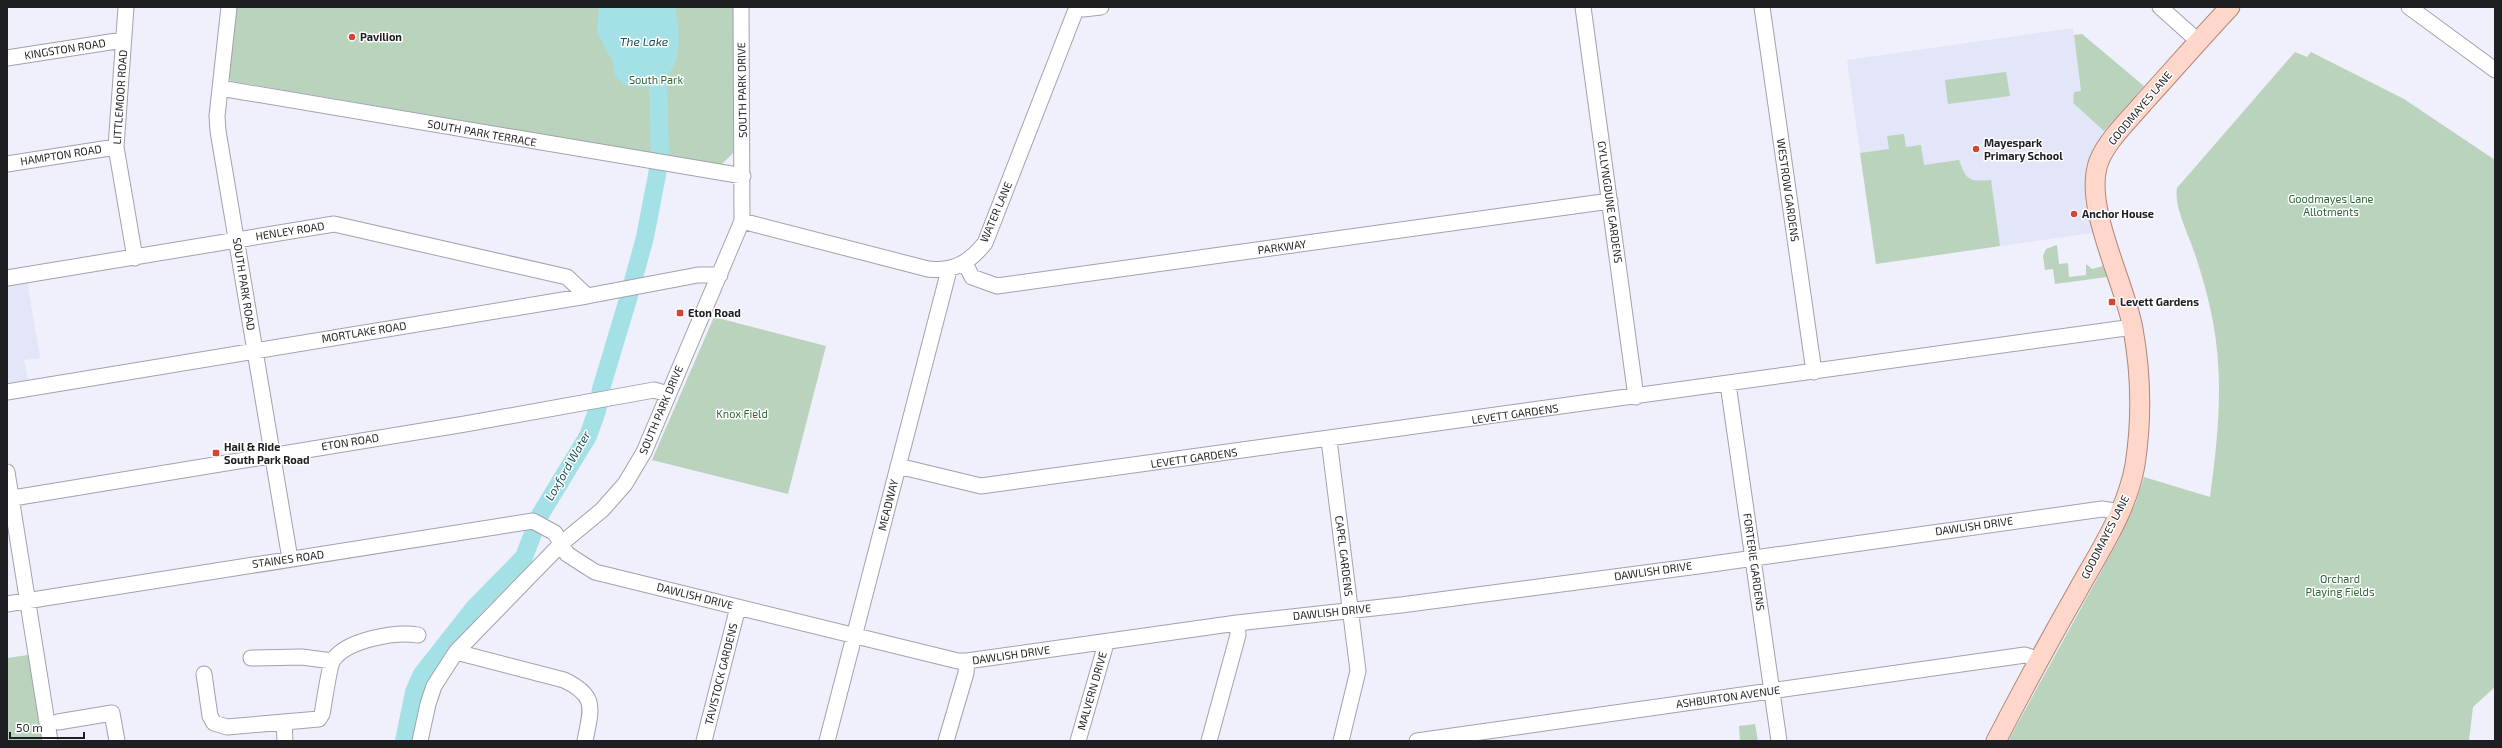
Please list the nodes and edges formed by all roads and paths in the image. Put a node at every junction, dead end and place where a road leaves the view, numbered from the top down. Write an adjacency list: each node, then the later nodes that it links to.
1 (126, 7): 11 (street, LITTLEMOOR ROAD)
2 (229, 7): 15 (street, SOUTH PARK ROAD)
3 (742, 7): 18 (street, SOUTH PARK DRIVE)
4 (1077, 7): 5 (street); 23 (street, WATER LANE)
5 (1101, 7)
6 (1583, 7): 19 (street, GYLLYNGDUNE GARDENS)
7 (1762, 7): 30 (street, WESTROW GARDENS)
8 (2160, 7): 12 (street)
9 (2230, 7): 12 (main road, GOODMAYES LANE)
10 (2409, 7): 14 (street)
11 (123, 40): 13 (street, KINGSTON ROAD); 16 (street, LITTLEMOOR ROAD)
12 (2198, 42): 28 (main road, GOODMAYES LANE)
13 (7, 58)
14 (2495, 70)
15 (220, 88): 18 (street, SOUTH PARK TERRACE); 21 (street, SOUTH PARK ROAD)
16 (116, 147): 17 (street, HAMPTON ROAD); 22 (street, LITTLEMOOR ROAD)
17 (7, 164)
18 (743, 176): 20 (street, SOUTH PARK DRIVE)
19 (1610, 201): 23 (street, PARKWAY); 34 (street, GYLLYNGDUNE GARDENS)
20 (742, 221): 24 (street, WATER LANE); 25 (street, SOUTH PARK DRIVE)
21 (237, 239): 22 (street, HENLEY ROAD); 27 (street, HENLEY ROAD); 29 (street, SOUTH PARK ROAD)
22 (135, 258): 26 (street, HENLEY ROAD)
23 (965, 263): 24 (street, WATER LANE)
24 (949, 270): 37 (street, MEADWAY)
25 (720, 275): 27 (street, MORTLAKE ROAD); 33 (street, SOUTH PARK DRIVE)
26 (7, 278)
27 (587, 296): 29 (street, MORTLAKE ROAD)
28 (2133, 327): 30 (street, LEVETT GARDENS); 40 (main road, GOODMAYES LANE)
29 (255, 349): 32 (street, MORTLAKE ROAD); 36 (street, SOUTH PARK ROAD)
30 (1814, 372): 31 (street, LEVETT GARDENS)
31 (1728, 384): 34 (street, LEVETT GARDENS); 42 (street, FORTERIE GARDENS)
32 (7, 392)
33 (668, 394): 36 (street, ETON ROAD); 41 (street, SOUTH PARK DRIVE)
34 (1636, 397): 35 (street, LEVETT GARDENS)
35 (1329, 440): 37 (street, LEVETT GARDENS); 47 (street, CAPEL GARDENS)
36 (273, 454): 39 (street, ETON ROAD); 43 (street, SOUTH PARK ROAD)
37 (898, 466): 50 (street, MEADWAY)
38 (7, 472): 39 (street)
39 (9, 499): 44 (street)
40 (2120, 512): 42 (street, DAWLISH DRIVE); 54 (main road, GOODMAYES LANE)
41 (562, 543): 43 (street, STAINES ROAD); 46 (street, DAWLISH DRIVE); 52 (street, SOUTH PARK DRIVE)
42 (1753, 557): 47 (street, DAWLISH DRIVE); 58 (street, FORTERIE GARDENS)
43 (290, 559): 44 (street, STAINES ROAD)
44 (29, 601): 45 (street, STAINES ROAD); 61 (street)
45 (7, 604)
46 (738, 607): 50 (street, DAWLISH DRIVE); 66 (street, TAVISTOCK GARDENS)
47 (1351, 610): 48 (street, DAWLISH DRIVE); 71 (street, CAPEL GARDENS)
48 (1237, 622): 51 (street, DAWLISH DRIVE); 70 (street)
49 (418, 635): 55 (street)
50 (854, 635): 56 (street, DAWLISH DRIVE); 67 (street, MEADWAY)
51 (1104, 642): 56 (street, DAWLISH DRIVE); 69 (street, MALVERN DRIVE)
52 (456, 652): 64 (street, SOUTH PARK DRIVE); 65 (street)
53 (251, 658): 55 (street)
54 (2039, 660): 58 (street, ASHBURTON AVENUE); 74 (main road, GOODMAYES LANE)
55 (332, 661): 60 (street)
56 (967, 661): 68 (street)
57 (204, 674): 60 (street)
58 (1772, 690): 72 (street, ASHBURTON AVENUE); 73 (street, FORTERIE GARDENS)
59 (58, 722): 62 (street)
60 (284, 722): 63 (street)
61 (50, 741)
62 (117, 741)
63 (285, 741)
64 (420, 741)
65 (585, 741)
66 (704, 741)
67 (827, 741)
68 (946, 741)
69 (1078, 741)
70 (1209, 741)
71 (1340, 741)
72 (1417, 741)
73 (1779, 741)
74 (1996, 741)

